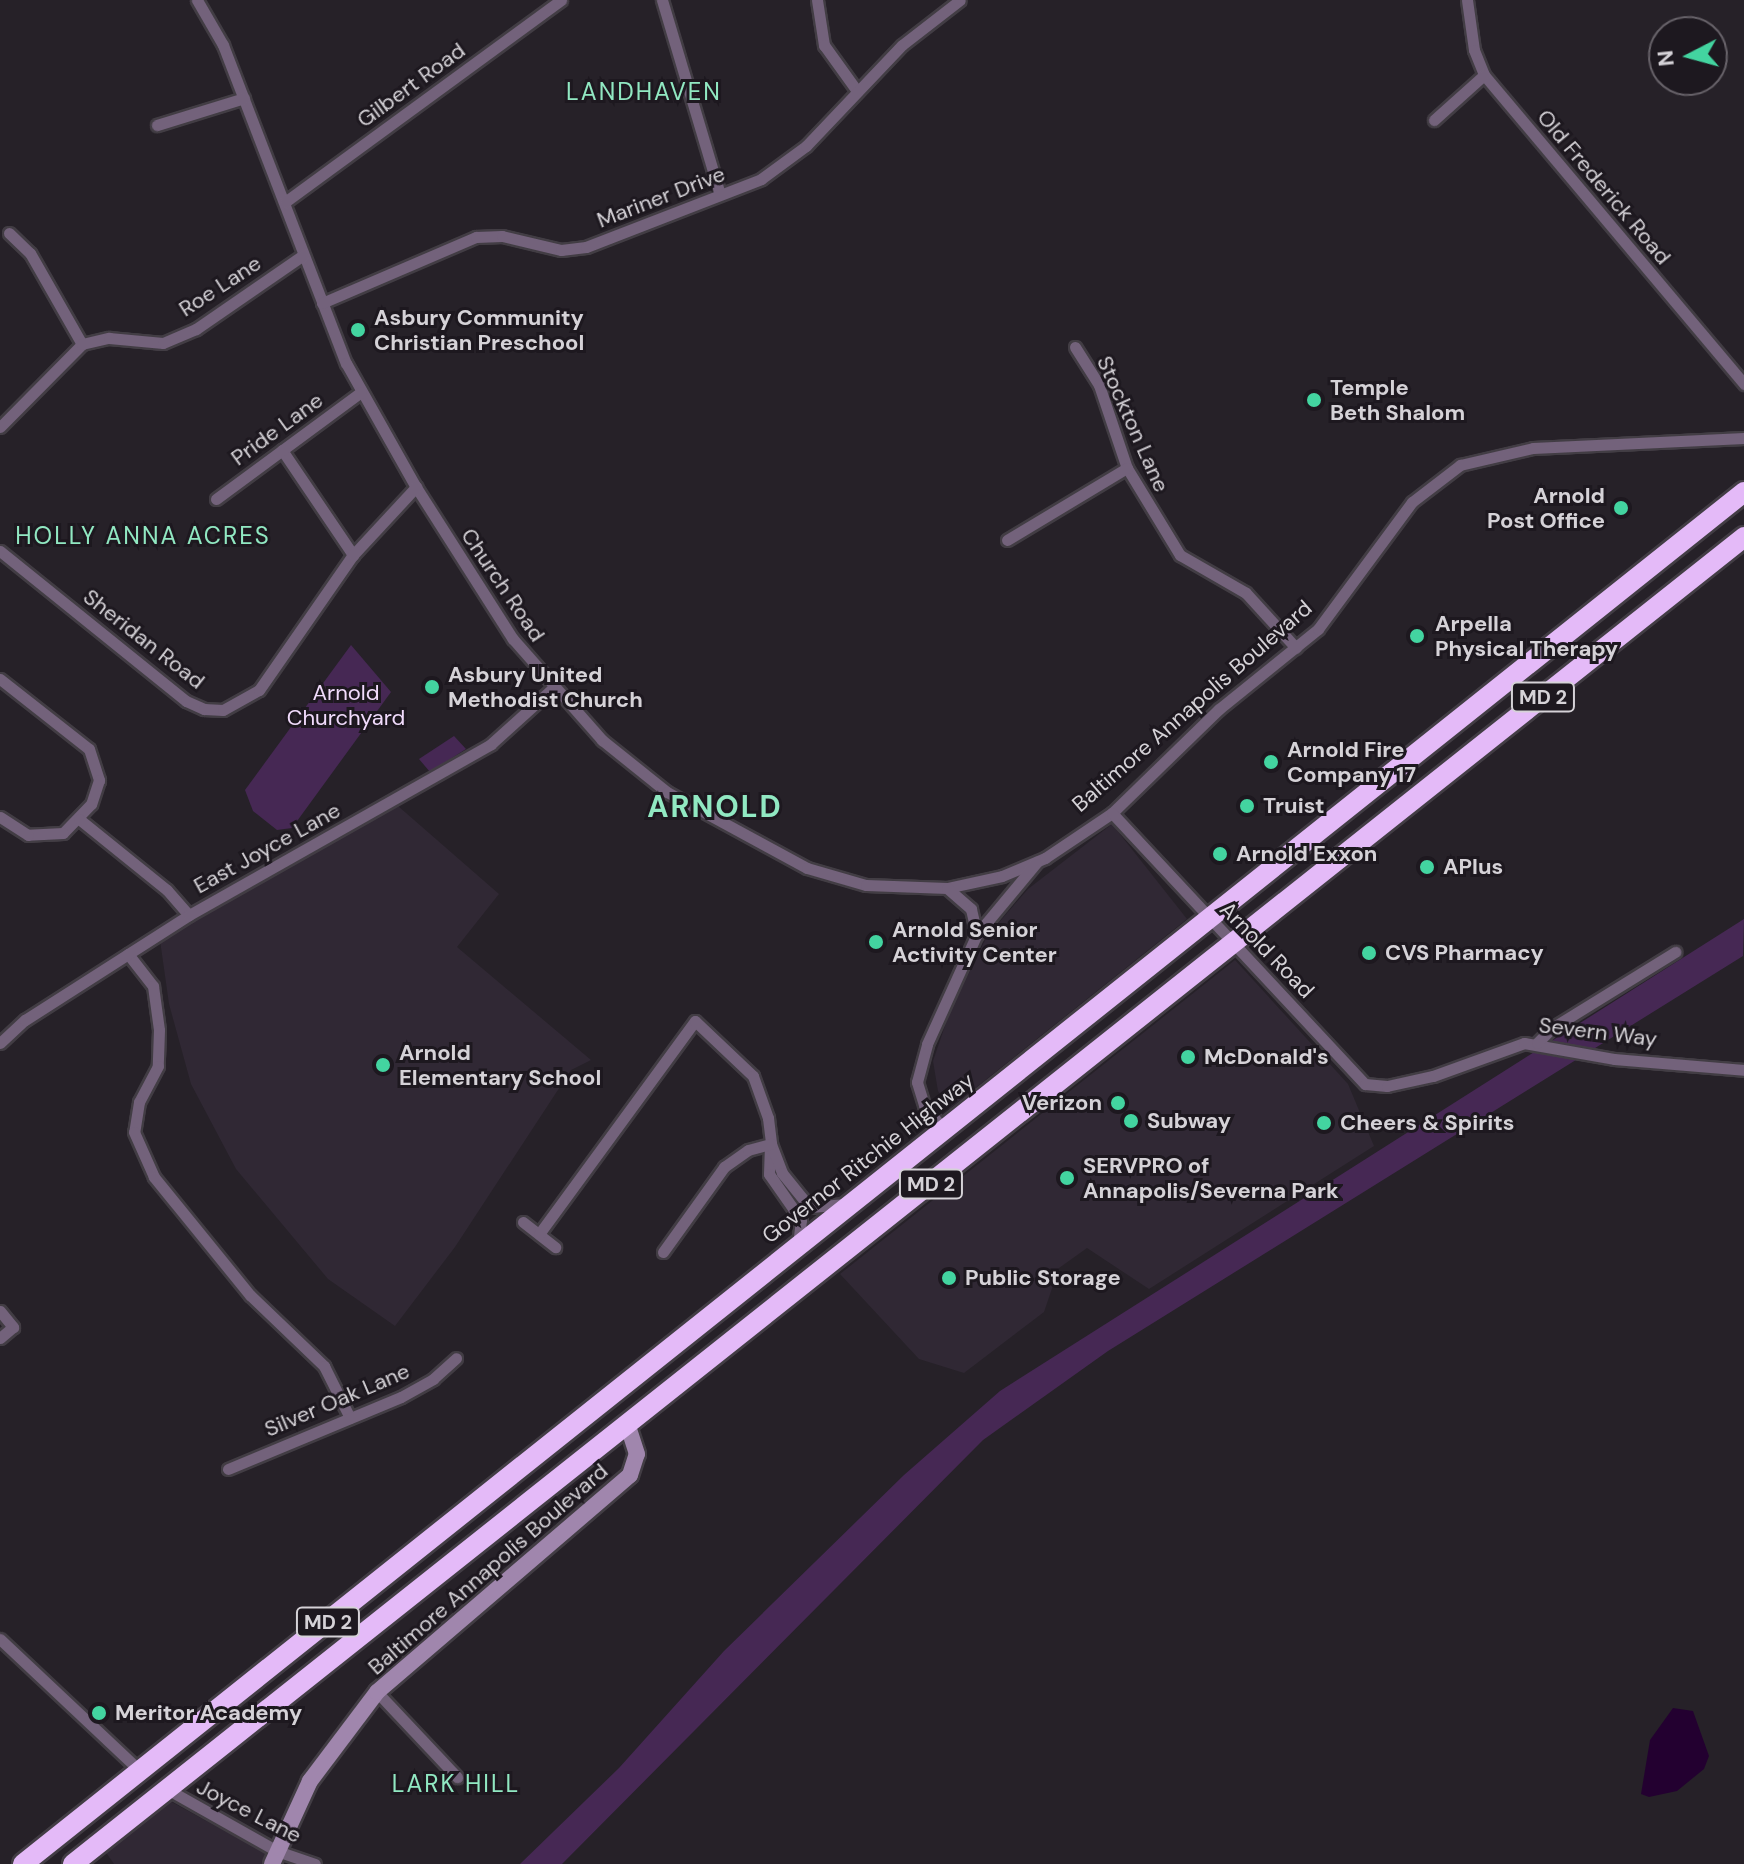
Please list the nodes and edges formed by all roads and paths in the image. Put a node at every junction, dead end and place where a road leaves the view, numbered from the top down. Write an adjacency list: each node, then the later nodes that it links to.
1 (197, 0): 9 (street, Church Road)
2 (561, 0): 13 (street, Gilbert Road)
3 (662, 0): 12 (street)
4 (817, 0): 8 (street)
5 (960, 0): 8 (street, Mariner Drive)
6 (1467, 0): 7 (street, Old Frederick Road)
7 (1484, 75): 10 (street); 19 (street, Old Frederick Road)
8 (857, 91): 12 (street, Mariner Drive)
9 (244, 98): 11 (street); 13 (street, Church Road)
10 (1434, 120)
11 (157, 125)
12 (720, 194): 16 (street, Mariner Drive)
13 (285, 202): 15 (street, Church Road)
14 (9, 233): 17 (street)
15 (302, 256): 16 (street, Church Road); 17 (street, Roe Lane)
16 (322, 303): 20 (street, Church Road)
17 (82, 344): 21 (street)
18 (1075, 347): 24 (street, Stockton Lane)
19 (1744, 384)
20 (361, 392): 23 (street, Pride Lane); 25 (street, Church Road)
21 (0, 427)
22 (1744, 438): 32 (street, Baltimore Annapolis Boulevard)
23 (282, 450): 27 (street, Pride Lane); 31 (street)
24 (1127, 468): 29 (street); 32 (street, Stockton Lane)
25 (416, 487): 31 (street, Sheridan Road); 34 (street, Church Road)
26 (1744, 492): 41 (highway, Governor Ritchie Highway / MD 2)
27 (216, 499)
28 (1744, 537): 43 (highway, MD 2)
29 (1007, 540)
30 (0, 551): 31 (street, Sheridan Road)
31 (353, 555)
32 (1296, 648): 35 (street, Baltimore Annapolis Boulevard)
33 (0, 679): 37 (street)
34 (553, 688): 39 (street, Church Road); 40 (street, East Joyce Lane)
35 (1112, 813): 38 (street, Baltimore Annapolis Boulevard); 41 (street, Arnold Road)
36 (0, 817): 37 (street)
37 (79, 819): 40 (street)
38 (1037, 861): 39 (street, Church Road); 42 (street, Baltimore Annapolis Boulevard)
39 (947, 888): 42 (street)
40 (189, 915): 45 (street, East Joyce Lane)
41 (1210, 918): 43 (street, Arnold Road); 50 (highway, Governor Ritchie Highway / MD 2)
42 (977, 934): 50 (street, Baltimore Annapolis Boulevard)
43 (1234, 944): 49 (street, Arnold Road); 63 (highway, MD 2)
44 (1675, 952): 47 (street)
45 (128, 954): 46 (street, East Joyce Lane); 62 (street)
46 (0, 1043)
47 (1537, 1043): 48 (street, Severn Way); 49 (street, Severn Way)
48 (1744, 1070)
49 (1406, 1082)
50 (943, 1129): 52 (highway, Governor Ritchie Highway / MD 2)
51 (771, 1144): 52 (street); 54 (street); 55 (street); 57 (street)
52 (848, 1204): 55 (highway, Governor Ritchie Highway / MD 2)
53 (523, 1222): 54 (street)
54 (539, 1234): 56 (street)
55 (798, 1243): 61 (highway, Governor Ritchie Highway / MD 2)
56 (555, 1247)
57 (663, 1252)
58 (0, 1311): 59 (street)
59 (0, 1338)
60 (456, 1358): 62 (street, Silver Oak Lane)
61 (633, 1379): 63 (highway); 67 (highway, Governor Ritchie Highway / MD 2)
62 (350, 1418): 64 (street, Silver Oak Lane)
63 (627, 1424): 66 (street, Baltimore Annapolis Boulevard); 70 (highway, MD 2)
64 (228, 1469)
65 (0, 1639): 68 (street)
66 (377, 1692): 69 (street); 72 (street, Baltimore Annapolis Boulevard)
67 (191, 1730): 68 (highway, Governor Ritchie Highway / MD 2); 70 (highway)
68 (141, 1772): 71 (highway); 73 (highway, Governor Ritchie Highway / MD 2)
69 (457, 1777)
70 (167, 1789): 71 (highway, MD 2); 72 (street, Joyce Lane)
71 (93, 1849): 74 (highway, MD 2)
72 (275, 1858): 75 (street, Joyce Lane)
73 (23, 1864)
74 (73, 1864)
75 (315, 1864)

